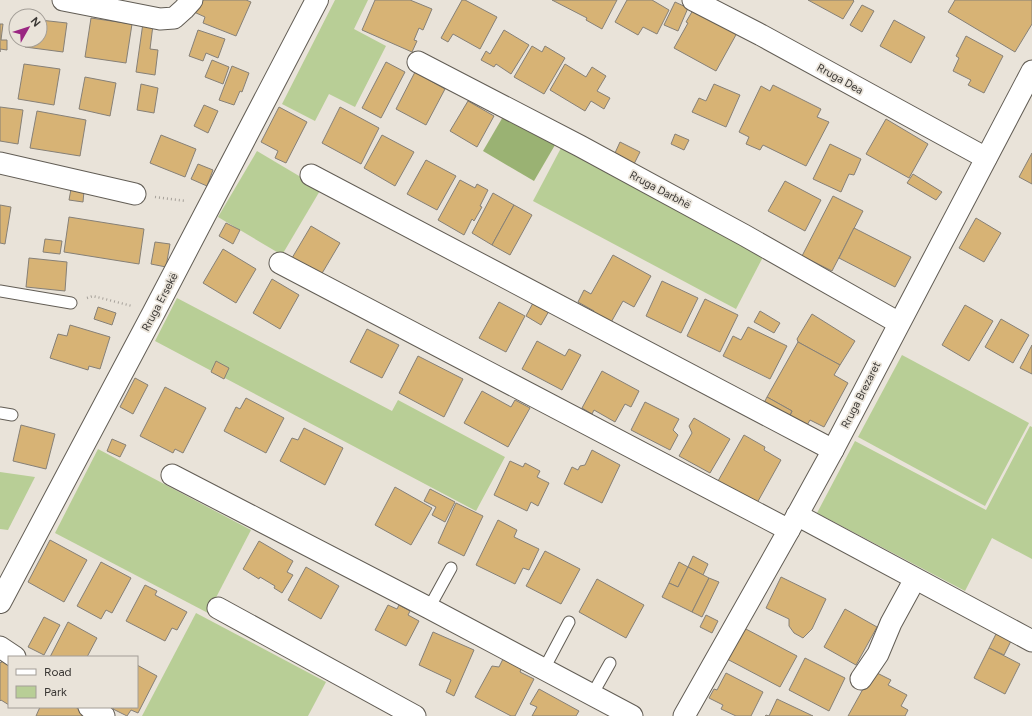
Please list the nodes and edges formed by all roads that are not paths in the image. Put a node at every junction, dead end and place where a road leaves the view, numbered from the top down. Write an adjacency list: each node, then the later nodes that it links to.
1 (62, 0): 2 (street)
2 (192, 0)
3 (317, 0): 22 (street, Rruga Ersekë)
4 (693, 0): 7 (street, Rruga Dea)
5 (418, 62): 14 (street, Rruga Darbhë)
6 (1032, 71): 7 (street, Rruga Brezaret)
7 (986, 158): 14 (street, Rruga Brezaret)
8 (0, 163): 10 (street)
9 (311, 175): 17 (street)
10 (135, 194)
11 (280, 263): 19 (street)
12 (0, 291): 13 (lane)
13 (71, 303)
14 (899, 323): 17 (street, Rruga Brezaret)
15 (0, 413): 16 (lane)
16 (12, 415)
17 (833, 450): 19 (street, Rruga Brezaret)
18 (172, 475): 24 (street)
19 (793, 523): 21 (street); 35 (street, Rruga Brezaret)
20 (451, 568): 24 (lane)
21 (915, 579): 26 (street); 31 (street)
22 (0, 602)
23 (218, 608): 33 (street)
24 (429, 608): 30 (street)
25 (569, 622): 30 (lane)
26 (1032, 641)
27 (0, 647): 28 (street)
28 (14, 656)
29 (610, 663): 32 (lane)
30 (544, 669): 32 (street)
31 (861, 679)
32 (592, 695): 34 (street)
33 (415, 716)
34 (632, 716)
35 (684, 716)

